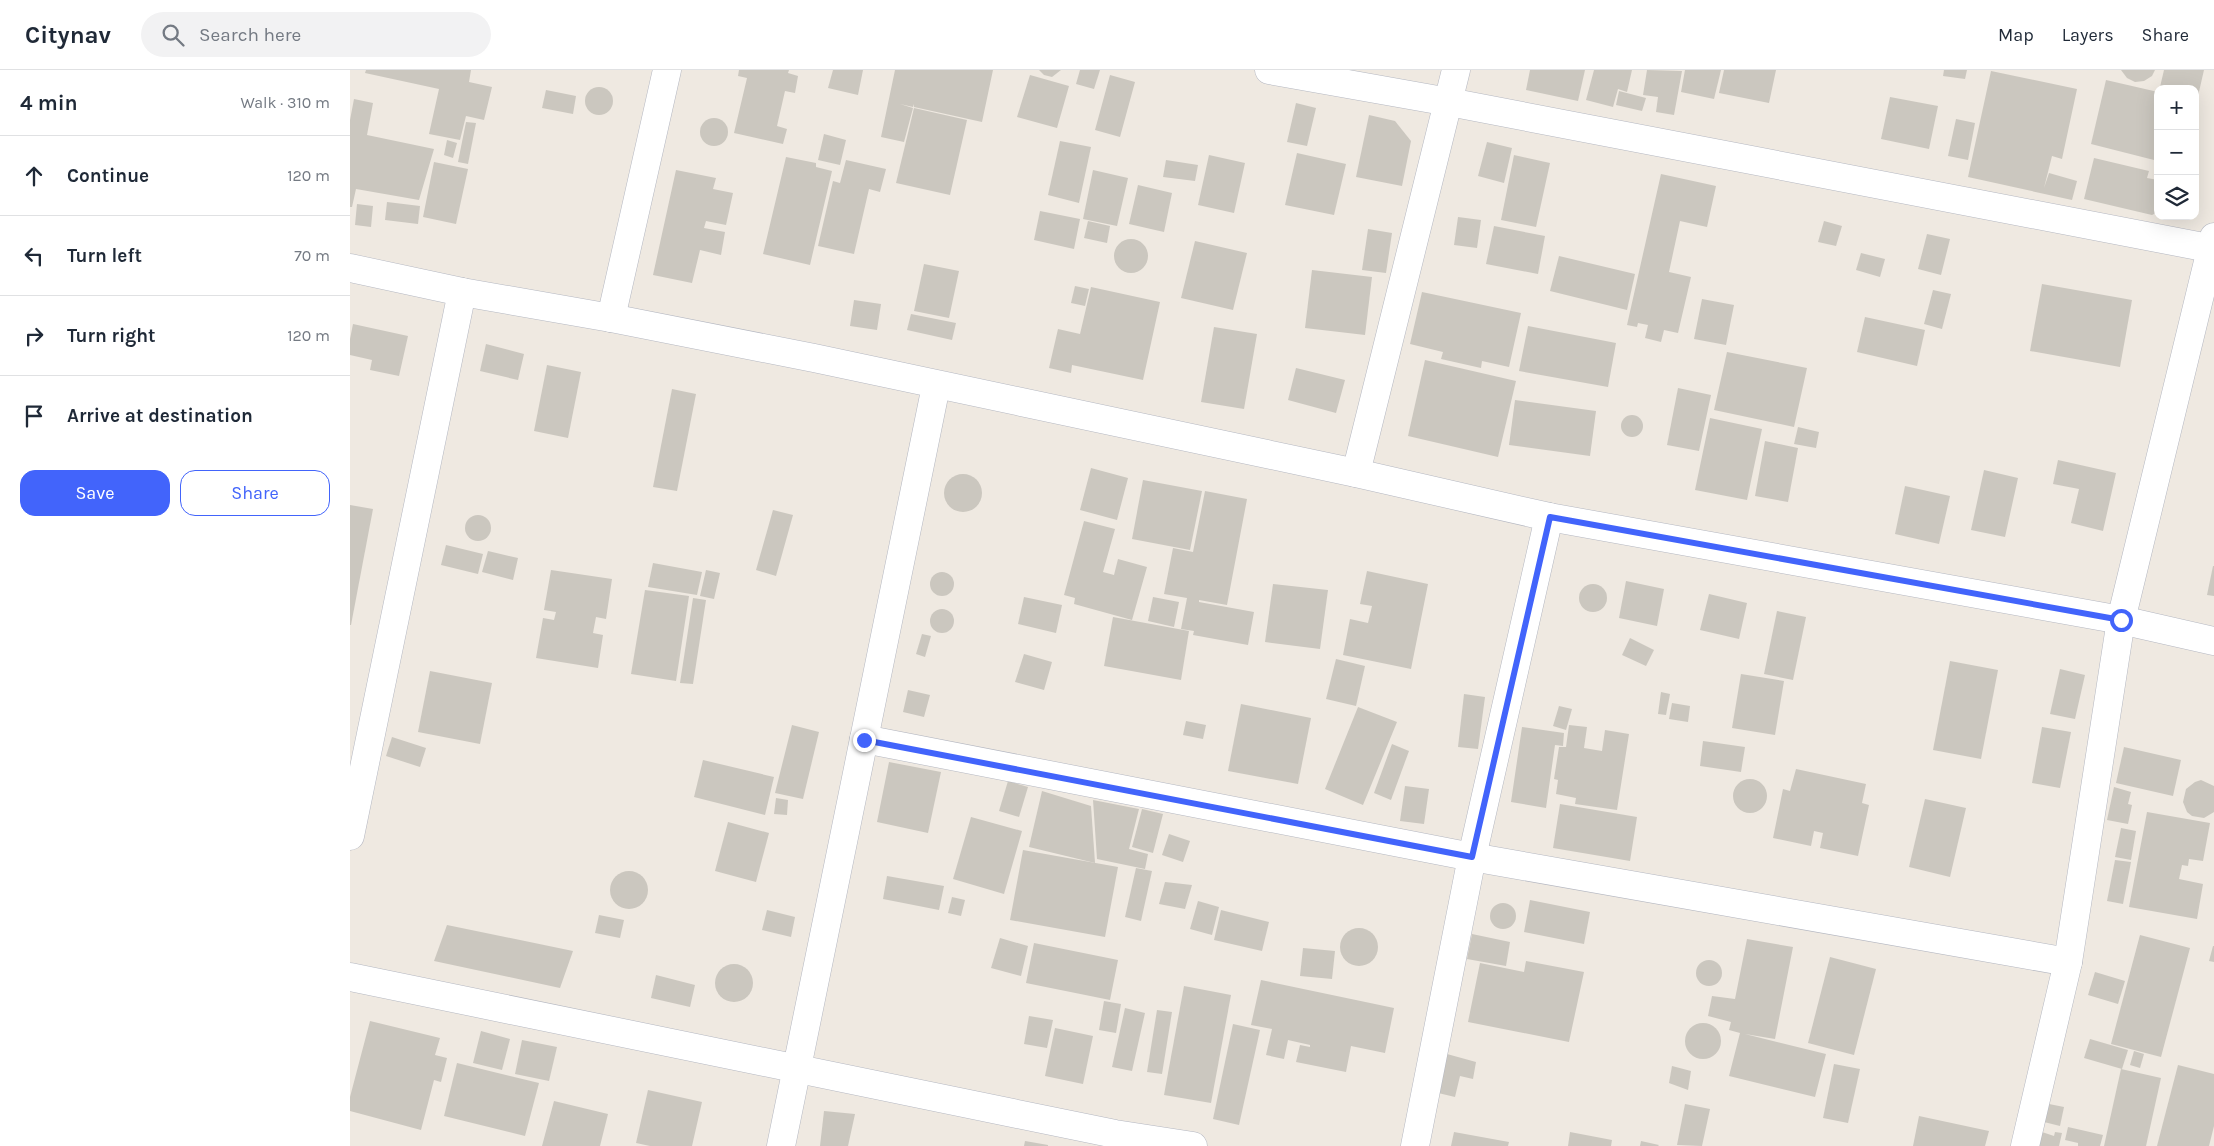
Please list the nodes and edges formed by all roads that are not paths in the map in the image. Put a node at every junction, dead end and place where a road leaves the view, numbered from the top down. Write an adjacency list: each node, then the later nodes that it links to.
1 (667, 70): 8 (street)
2 (1269, 70): 4 (street)
3 (1456, 70): 4 (street)
4 (1449, 102): 5 (street); 10 (street)
5 (2213, 245): 12 (street)
6 (350, 268): 7 (street)
7 (462, 292): 8 (street); 15 (street)
8 (611, 318): 9 (street)
9 (936, 386): 10 (street); 14 (street)
10 (1356, 473): 11 (street)
11 (1550, 517): 12 (street); 16 (street)
12 (2121, 620): 13 (street); 17 (street)
13 (2214, 641)
14 (864, 740): 16 (street); 19 (street)
15 (350, 836)
16 (1472, 857): 17 (street); 23 (street)
17 (2068, 962): 24 (street)
18 (350, 977): 19 (street)
19 (797, 1068): 20 (street); 21 (street)
20 (1113, 1140): 22 (street)
21 (781, 1146)
22 (1193, 1146)
23 (1415, 1146)
24 (2025, 1146)

